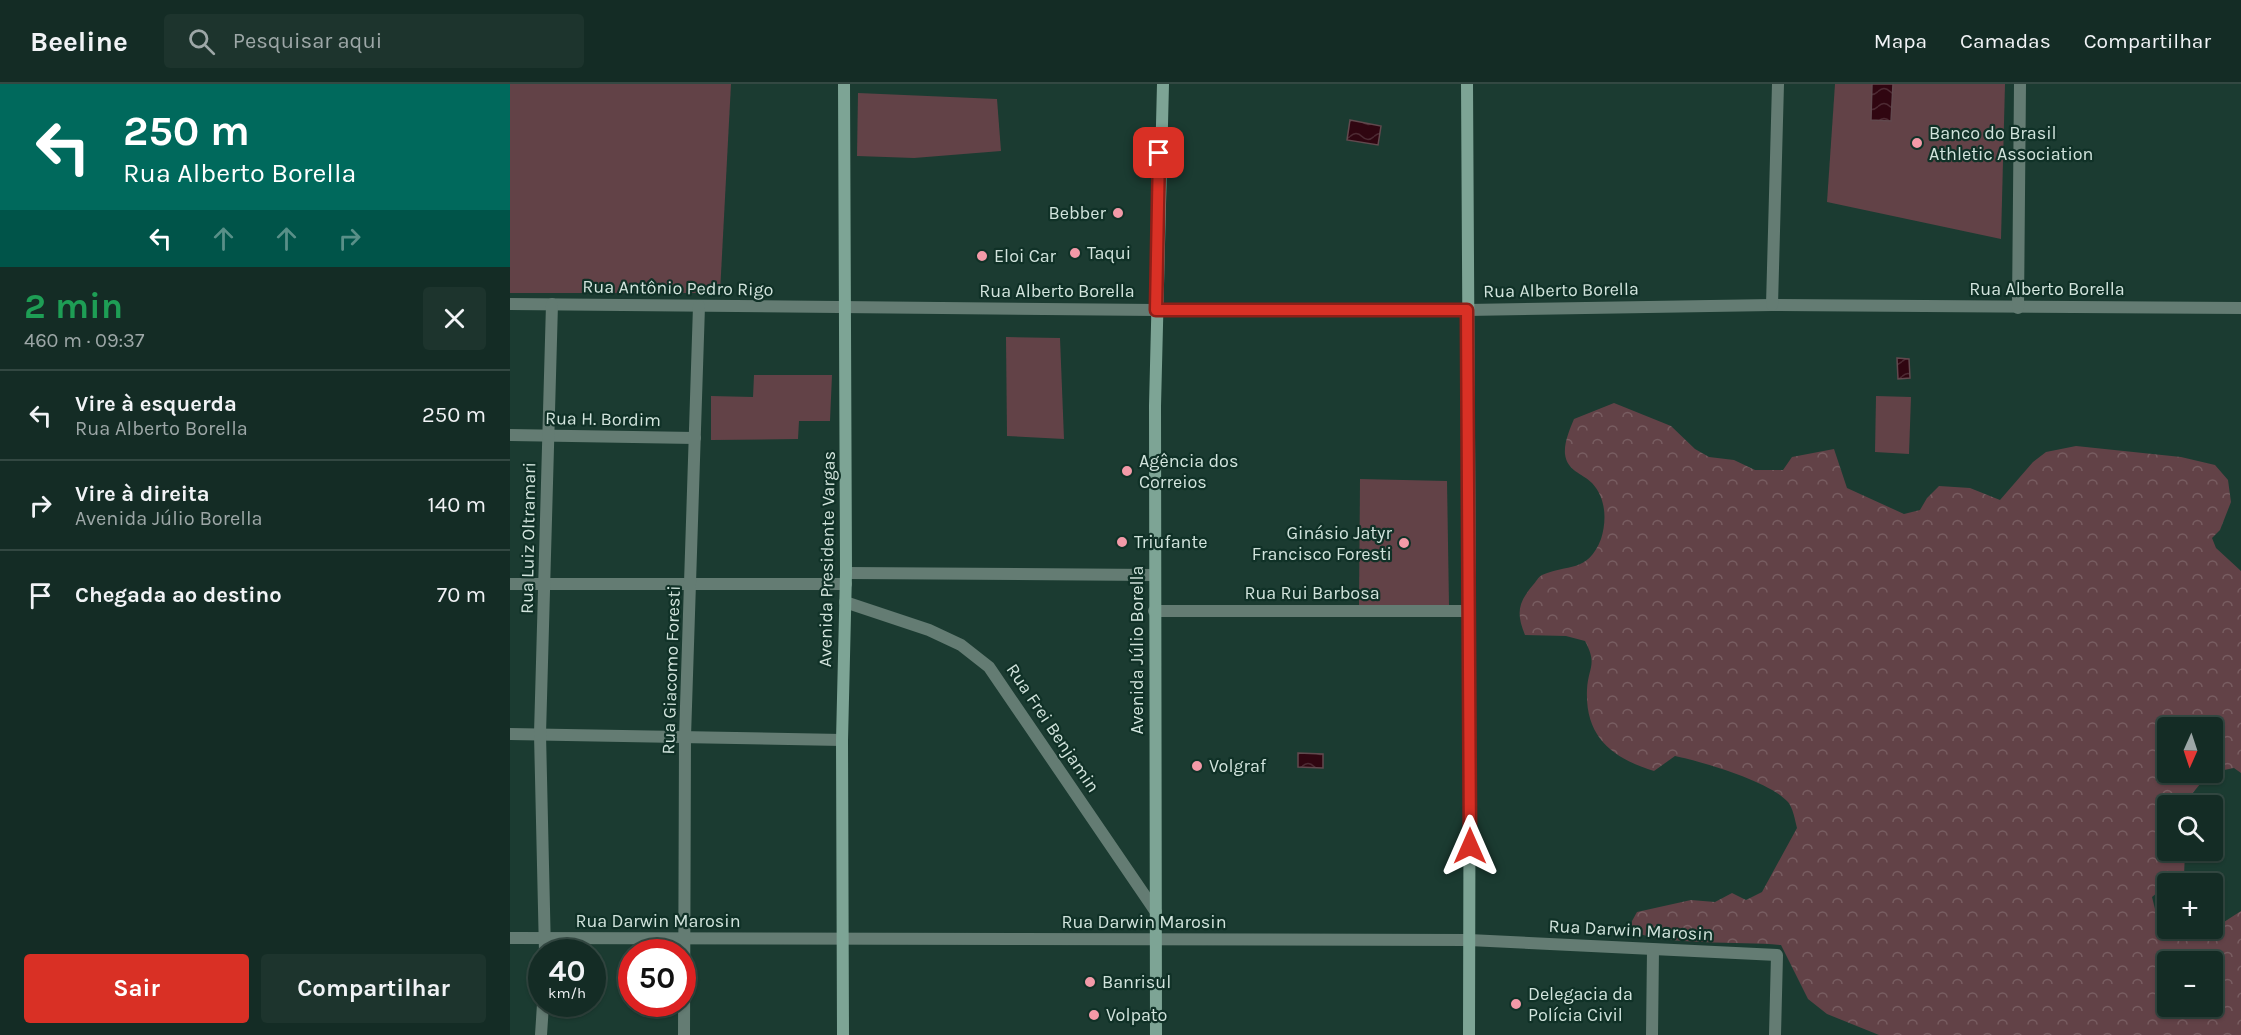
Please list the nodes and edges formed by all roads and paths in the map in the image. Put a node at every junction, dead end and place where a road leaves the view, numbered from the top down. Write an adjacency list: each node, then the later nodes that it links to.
1 (844, 84): 10 (main road, Avenida Presidente Vargas)
2 (1163, 84): 13 (main road, Avenida Júlio Borella)
3 (1467, 84): 14 (main road)
4 (1778, 84): 8 (street)
5 (2020, 84): 11 (street)
6 (510, 304): 7 (street, Rua Antônio Pedro Rigo)
7 (552, 304): 9 (street, Rua Antônio Pedro Rigo); 16 (street, Rua Luiz Oltramari)
8 (1772, 305): 11 (street, Rua Alberto Borella); 14 (street, Rua Alberto Borella)
9 (699, 306): 10 (street, Rua Antônio Pedro Rigo); 17 (street, Rua Giacomo Foresti)
10 (846, 308): 13 (street, Rua Alberto Borella); 19 (main road, Avenida Presidente Vargas)
11 (2018, 308): 12 (street, Rua Alberto Borella)
12 (2241, 308)
13 (1156, 310): 14 (street, Rua Alberto Borella); 18 (main road, Avenida Júlio Borella)
14 (1467, 310): 25 (main road)
15 (510, 435): 16 (street, Rua H. Bordim)
16 (548, 436): 17 (street, Rua H. Bordim); 22 (street, Rua Luiz Oltramari)
17 (695, 438): 20 (street, Rua Giacomo Foresti)
18 (1154, 575): 19 (street); 24 (main road, Avenida Júlio Borella)
19 (846, 578): 20 (street); 23 (main road, Avenida Presidente Vargas)
20 (692, 583): 22 (street); 28 (street, Rua Giacomo Foresti)
21 (510, 584): 22 (street)
22 (545, 584): 27 (street, Rua Luiz Oltramari)
23 (845, 602): 29 (main road, Avenida Presidente Vargas); 30 (street, Rua Frei Benjamin)
24 (1154, 611): 25 (street, Rua Rui Barbosa); 30 (main road, Avenida Júlio Borella)
25 (1470, 611): 36 (main road)
26 (510, 734): 27 (street)
27 (540, 734): 28 (street); 33 (street, Rua Luiz Oltramari)
28 (686, 737): 29 (street); 34 (street, Rua Giacomo Foresti)
29 (842, 740): 31 (main road, Avenida Presidente Vargas)
30 (1156, 912): 35 (main road, Avenida Júlio Borella)
31 (842, 937): 34 (street, Rua Darwin Marosin); 35 (street, Rua Darwin Marosin); 42 (main road, Avenida Presidente Vargas)
32 (510, 938): 33 (street, Rua Darwin Marosin)
33 (545, 938): 34 (street, Rua Darwin Marosin)
34 (685, 939)
35 (1156, 940): 36 (street, Rua Darwin Marosin); 43 (main road, Avenida Júlio Borella)
36 (1469, 940): 37 (street, Rua Darwin Marosin); 44 (main road)
37 (1653, 950): 45 (street); 46 (street, Rua Darwin Marosin)
38 (543, 1017): 40 (street)
39 (684, 1017): 41 (street, Rua Giacomo Foresti)
40 (542, 1035)
41 (684, 1035)
42 (843, 1035)
43 (1156, 1035)
44 (1468, 1035)
45 (1652, 1035)
46 (1774, 1035)

